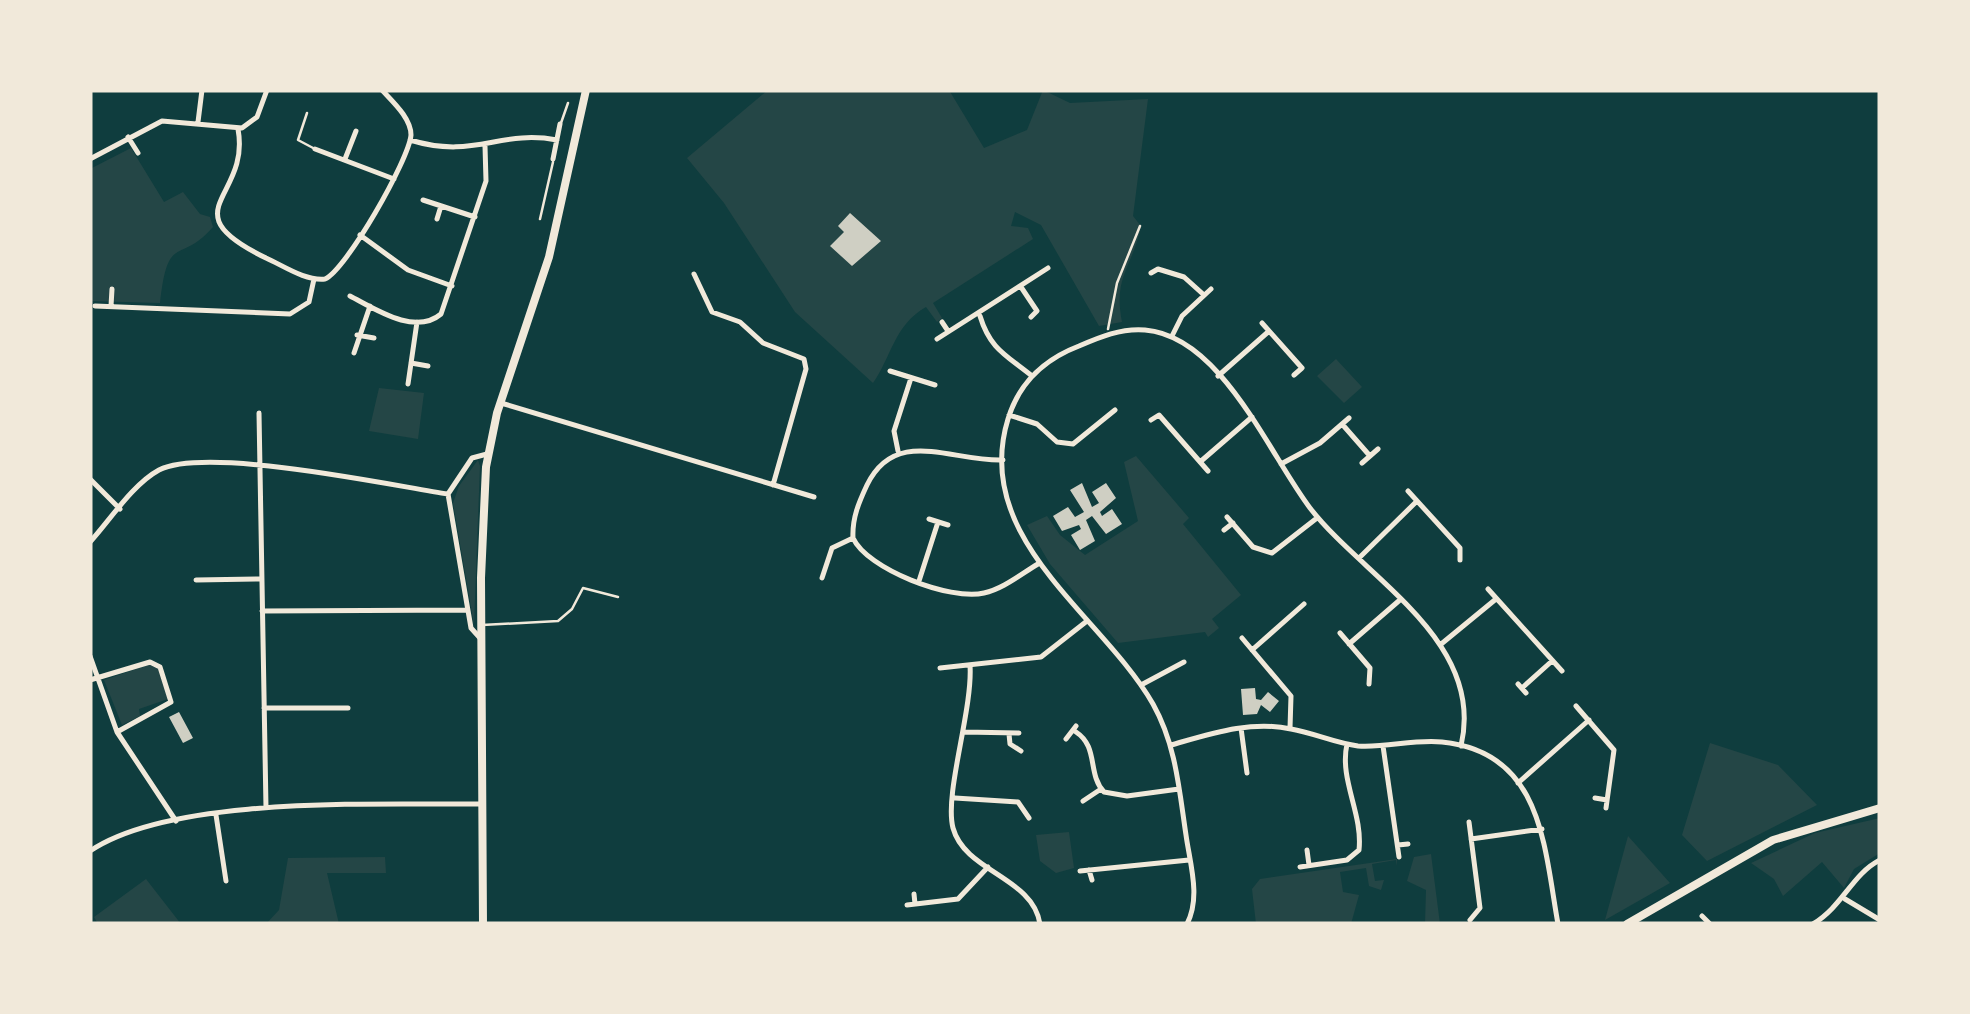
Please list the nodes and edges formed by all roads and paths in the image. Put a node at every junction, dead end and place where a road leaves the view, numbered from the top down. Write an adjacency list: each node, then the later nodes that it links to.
1 (202, 90): 7 (street)
2 (266, 90): 9 (street)
3 (382, 90): 12 (street)
4 (586, 90): 63 (main road)
5 (568, 103): 8 (lane)
6 (306, 113): 15 (lane)
7 (198, 122): 9 (street); 11 (street)
8 (560, 124): 13 (street)
9 (238, 129): 31 (street)
10 (356, 131): 18 (street)
11 (128, 137): 16 (street); 17 (street)
12 (410, 140): 14 (street); 20 (street)
13 (557, 140): 14 (street); 19 (street)
14 (485, 146): 23 (street)
15 (315, 149): 18 (street)
16 (138, 153)
17 (90, 159)
18 (345, 159): 20 (street)
19 (553, 160): 25 (lane)
20 (394, 180): 27 (street)
21 (423, 200): 22 (street)
22 (441, 206): 23 (street); 24 (street)
23 (474, 217): 32 (street)
24 (436, 219)
25 (540, 219)
26 (1140, 226): 49 (path)
27 (360, 236): 31 (street); 32 (street)
28 (1048, 268): 33 (street)
29 (1152, 273): 36 (street)
30 (694, 274): 82 (street)
31 (314, 279): 39 (street)
32 (452, 286): 43 (street)
33 (1021, 287): 41 (street); 42 (street)
34 (112, 289): 39 (street)
35 (1211, 289): 36 (street)
36 (1204, 295): 50 (street)
37 (350, 296): 40 (street)
38 (95, 306): 39 (street)
39 (111, 306)
40 (370, 306): 43 (street); 48 (street)
41 (980, 316): 46 (street); 58 (street)
42 (1032, 317)
43 (417, 322): 54 (street)
44 (942, 322): 46 (street)
45 (1262, 323): 47 (street)
46 (948, 330): 52 (street)
47 (1269, 331): 57 (street); 59 (street)
48 (357, 335): 51 (street); 53 (street)
49 (1106, 336): 50 (street); 58 (street)
50 (1172, 336): 59 (street)
51 (374, 338)
52 (937, 339)
53 (354, 354)
54 (411, 363): 55 (street); 61 (street)
55 (428, 366)
56 (890, 371): 60 (street)
57 (1294, 375)
58 (1032, 376): 66 (street)
59 (1218, 376): 67 (street)
60 (911, 378): 62 (street); 72 (street)
61 (408, 384)
62 (935, 386)
63 (500, 403): 73 (main road); 82 (street)
64 (1115, 410): 66 (street)
65 (259, 413): 78 (street)
66 (1009, 415): 75 (street)
67 (1252, 417): 76 (street); 79 (street)
68 (1349, 418): 70 (street)
69 (1151, 420): 76 (street)
70 (1342, 424): 74 (street); 79 (street)
71 (1378, 449): 74 (street)
72 (898, 452): 75 (street); 95 (street)
73 (488, 454): 84 (street); 114 (main road)
74 (1370, 456): 77 (street)
75 (1002, 460): 99 (street)
76 (1200, 462): 80 (street)
77 (1362, 463)
78 (259, 464): 84 (street); 87 (street); 101 (street)
79 (1281, 464): 89 (street)
80 (1208, 471)
81 (90, 479): 87 (street)
82 (773, 486): 85 (street)
83 (1408, 490): 86 (street)
84 (448, 494): 110 (street)
85 (814, 497)
86 (1417, 501): 97 (street); 98 (street)
87 (120, 509): 96 (street)
88 (1227, 516): 92 (street)
89 (1318, 517): 92 (street); 97 (street)
90 (929, 519): 91 (street)
91 (938, 522): 93 (street); 103 (street)
92 (1232, 523): 94 (street)
93 (948, 525)
94 (1224, 530)
95 (853, 538): 100 (street); 103 (street)
96 (90, 542)
97 (1360, 558): 106 (street)
98 (1460, 560)
99 (1038, 564): 103 (street); 113 (street)
100 (822, 578)
101 (262, 579): 102 (street); 112 (street)
102 (196, 580)
103 (919, 580)
104 (1488, 588): 107 (street)
105 (618, 596): 114 (lane)
106 (1400, 599): 118 (street); 119 (street)
107 (1496, 599): 119 (street); 122 (street)
108 (1290, 603): 111 (street)
109 (1304, 604): 111 (street)
110 (468, 610): 112 (street); 116 (street)
111 (1296, 610): 120 (street)
112 (262, 611): 132 (street)
113 (1087, 621): 124 (street); 129 (street)
114 (480, 625): 116 (main road)
115 (1340, 633): 118 (street)
116 (480, 638): 155 (main road)
117 (1242, 638): 120 (street)
118 (1349, 644): 128 (street)
119 (1440, 645): 145 (street)
120 (1252, 650): 136 (street)
121 (90, 656): 127 (street)
122 (1552, 660): 126 (street); 130 (street)
123 (1184, 662): 129 (street)
124 (970, 665): 125 (street); 138 (street)
125 (940, 668)
126 (1562, 672)
127 (93, 679): 137 (street); 137 (street)
128 (1369, 684)
129 (1141, 685): 143 (street)
130 (1522, 688)
131 (1576, 706): 134 (street)
132 (264, 708): 133 (street); 156 (street)
133 (348, 708)
134 (1589, 720): 148 (street); 153 (street)
135 (1241, 728): 136 (street); 143 (street); 147 (street)
136 (1290, 728): 142 (street)
137 (117, 732): 161 (street)
138 (964, 732): 140 (street); 151 (street)
139 (1018, 733): 140 (street)
140 (1010, 734): 146 (street)
141 (1066, 739): 150 (street)
142 (1346, 744): 144 (street); 172 (street)
143 (1171, 745): 149 (street)
144 (1383, 746): 145 (street); 166 (street)
145 (1461, 746): 148 (street)
146 (1020, 751)
147 (1247, 773)
148 (1518, 783): 163 (street)
149 (1179, 789): 150 (street); 170 (street)
150 (1101, 790): 154 (street)
151 (954, 798): 160 (street); 173 (street)
152 (1595, 798): 153 (street)
153 (1607, 800): 157 (street)
154 (1084, 801)
155 (482, 804): 156 (street); 184 (main road)
156 (266, 808): 159 (street)
157 (1606, 808)
158 (1880, 808): 188 (main road)
159 (216, 814): 161 (street); 178 (street)
160 (1029, 818)
161 (176, 822): 168 (street)
162 (1469, 822): 164 (street)
163 (1542, 829): 164 (street); 187 (street)
164 (1471, 840): 182 (street)
165 (1408, 844): 166 (street)
166 (1398, 845): 169 (street)
167 (1307, 850): 172 (street)
168 (90, 851)
169 (1400, 856)
170 (1189, 860): 175 (street); 186 (street)
171 (1880, 860): 180 (street)
172 (1310, 865): 174 (street)
173 (988, 867): 179 (street); 185 (street)
174 (1300, 867)
175 (1090, 870): 176 (street); 177 (street)
176 (1080, 872)
177 (1092, 880)
178 (226, 882)
179 (914, 894)
180 (1844, 900): 183 (street); 190 (street)
181 (1702, 916): 189 (street)
182 (1470, 920)
183 (1880, 920)
184 (482, 924)
185 (1040, 924)
186 (1186, 924)
187 (1558, 924)
188 (1627, 924)
189 (1710, 924)
190 (1813, 924)

